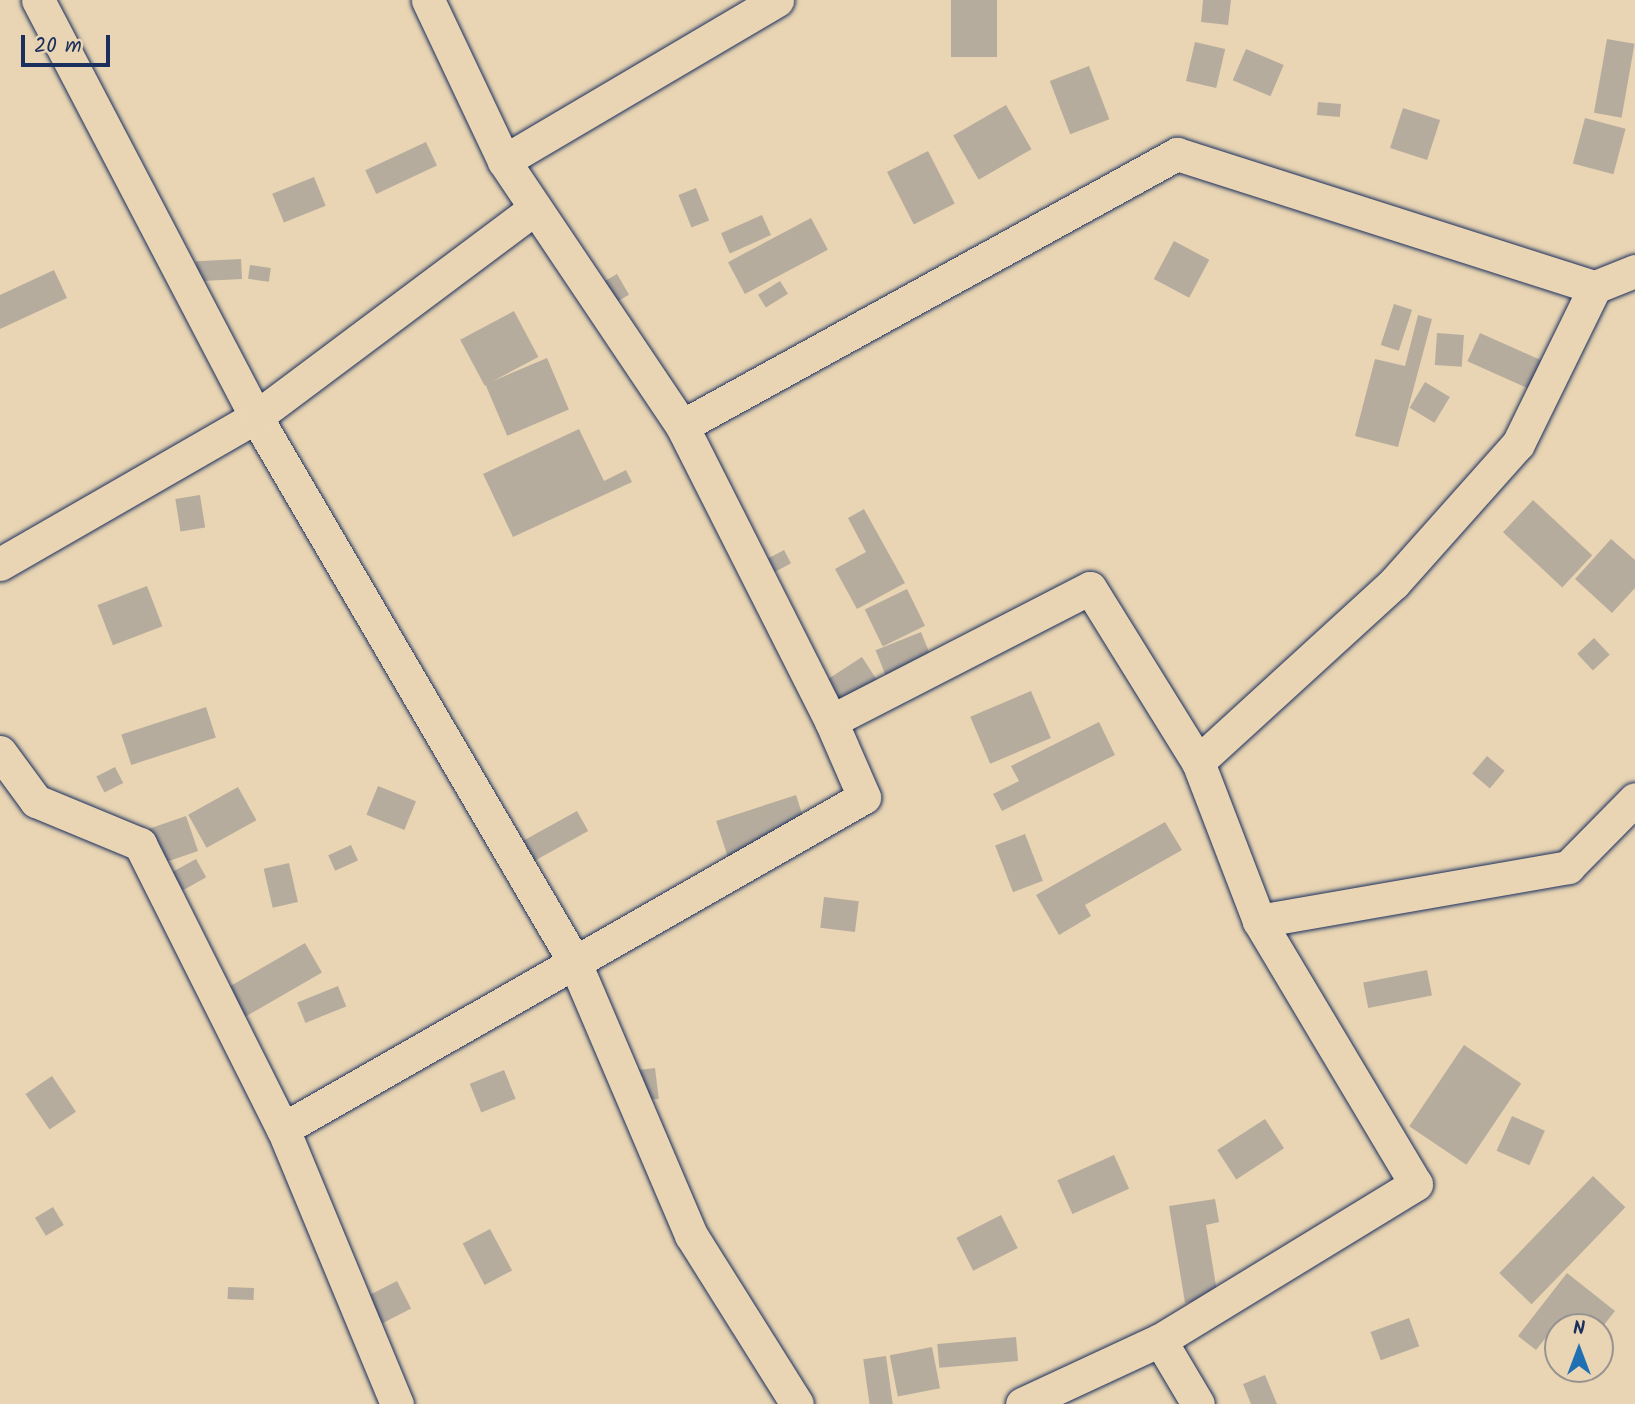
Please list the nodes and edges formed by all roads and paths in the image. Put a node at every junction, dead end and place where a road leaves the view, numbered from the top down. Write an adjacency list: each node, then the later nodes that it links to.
1 (38, 0): 8 (street)
2 (428, 0): 4 (street)
3 (776, 0): 4 (street)
4 (504, 161): 5 (street)
5 (534, 209): 8 (street); 9 (street)
6 (1635, 271): 7 (street)
7 (1595, 287): 9 (street); 13 (street)
8 (256, 417): 10 (street); 16 (street)
9 (682, 426): 11 (street)
10 (0, 564)
11 (831, 721): 13 (street); 16 (street)
12 (0, 752): 17 (street)
13 (1198, 762): 15 (street)
14 (1635, 799): 15 (street)
15 (1259, 921): 18 (street)
16 (575, 963): 17 (street); 20 (street)
17 (283, 1129): 19 (street)
18 (1160, 1340): 21 (street); 22 (street)
19 (397, 1404)
20 (797, 1404)
21 (1022, 1404)
22 (1198, 1404)

